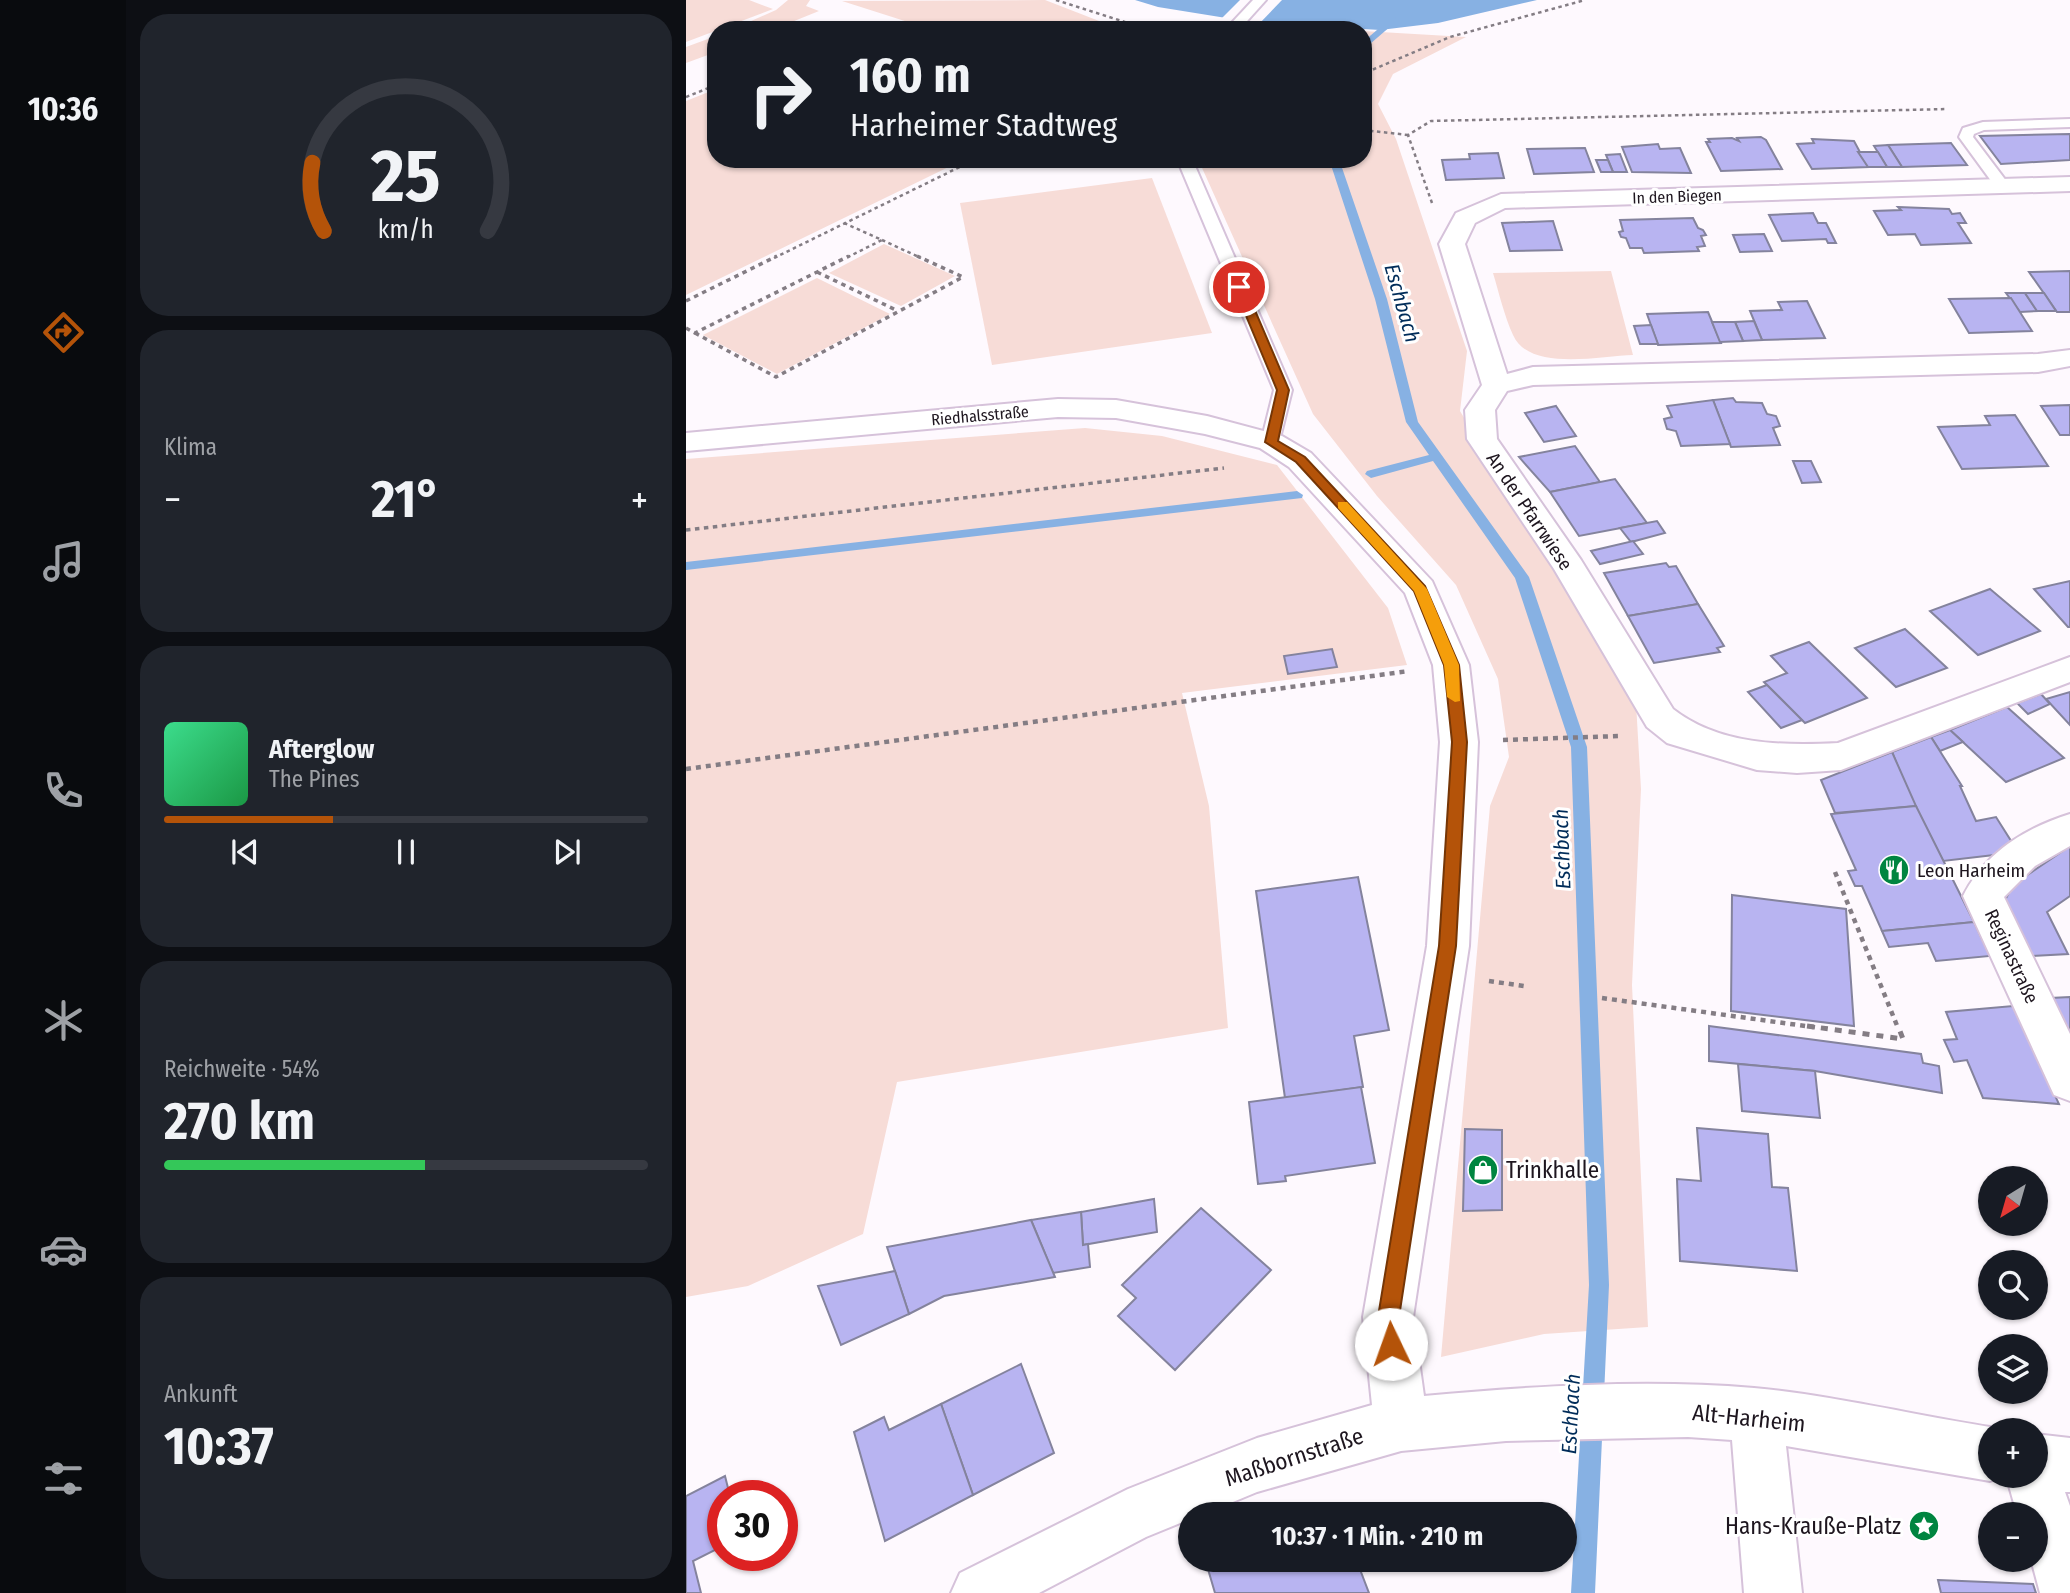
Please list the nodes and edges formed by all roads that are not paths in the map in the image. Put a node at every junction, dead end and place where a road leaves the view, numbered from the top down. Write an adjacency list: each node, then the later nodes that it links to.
1 (1259, 0): 2 (lane)
2 (1239, 21)
3 (2070, 123): 6 (lane)
4 (1188, 168): 10 (lane)
5 (2070, 184): 6 (street, In den Biegen)
6 (2002, 186): 8 (street, In den Biegen)
7 (2070, 359): 8 (street)
8 (1496, 385): 11 (street, An der Pfarrwiese)
9 (686, 442): 10 (street, Riedhalsstraße)
10 (1271, 442): 16 (street, Riedhalsstraße)
11 (2070, 669)
12 (2070, 829): 13 (street, Reginastraße)
13 (2070, 1081)
14 (1506, 1415): 15 (street, Alt-Harheim); 16 (street, Maßbornstraße)
15 (1756, 1415): 17 (street, Alt-Harheim); 22 (street)
16 (1401, 1424): 21 (street, Maßbornstraße)
17 (1978, 1452)
18 (2048, 1462): 19 (street)
19 (2070, 1465)
20 (2037, 1488): 23 (street)
21 (980, 1593)
22 (1773, 1593)
23 (2069, 1593)

